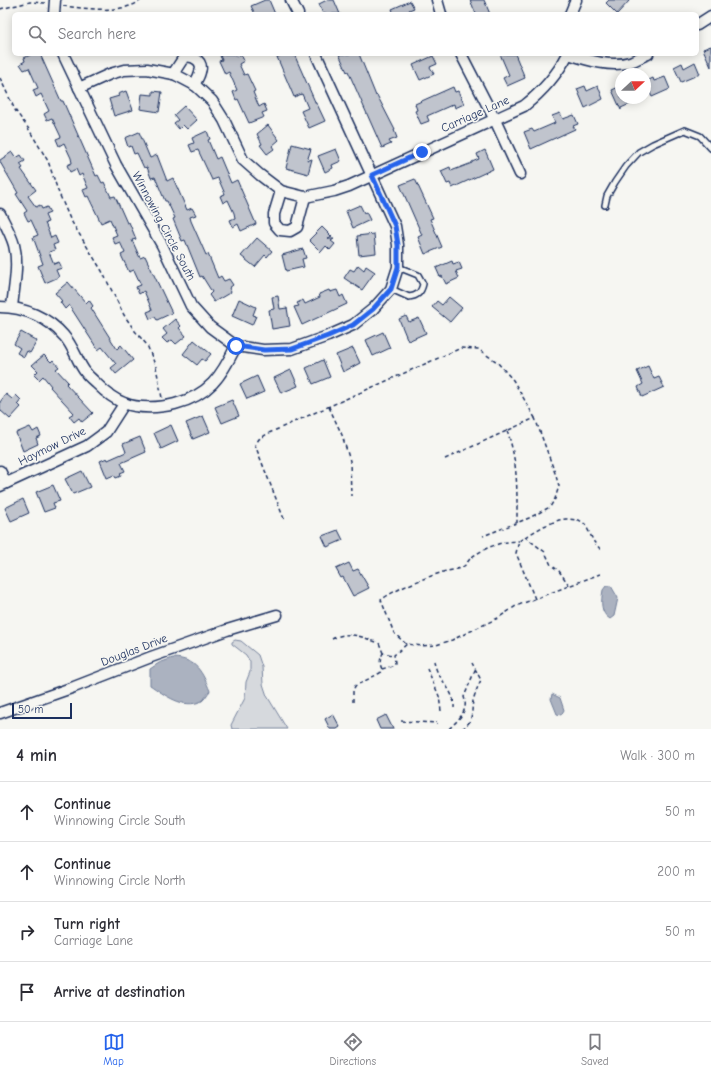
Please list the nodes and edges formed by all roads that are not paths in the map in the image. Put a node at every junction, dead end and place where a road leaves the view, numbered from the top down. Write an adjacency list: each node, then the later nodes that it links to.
1 (291, 0): 4 (street)
2 (437, 0): 5 (street)
3 (576, 0): 6 (street)
4 (297, 12)
5 (440, 12)
6 (571, 12)
7 (711, 16): 8 (street)
8 (699, 24)
9 (64, 56): 17 (street, Winnowing Circle South)
10 (317, 56): 21 (street)
11 (462, 56): 18 (street)
12 (567, 56): 18 (street, Carriage Lane)
13 (574, 56): 14 (street)
14 (644, 56)
15 (173, 74): 16 (street, Carriage Lane); 16 (street); 17 (street, Carriage Lane)
16 (194, 85): 22 (street, Carriage Lane)
17 (79, 88): 30 (street, Winnowing Circle South)
18 (494, 120): 20 (street); 21 (street, Carriage Lane)
19 (711, 148): 24 (lane)
20 (520, 174)
21 (372, 175): 23 (street, Carriage Lane); 26 (street)
22 (282, 191): 23 (street, Carriage Lane); 23 (street)
23 (305, 197)
24 (605, 205)
25 (0, 214): 29 (street)
26 (398, 267): 27 (street); 27 (lane)
27 (391, 289): 30 (street, Winnowing Circle South)
28 (0, 307): 29 (street)
29 (12, 307): 31 (street)
30 (236, 346): 31 (street)
31 (124, 404): 33 (street, Haymow Drive)
32 (0, 471): 33 (street)
33 (3, 485)
34 (277, 616): 35 (street, Douglas Drive)
35 (0, 713)

